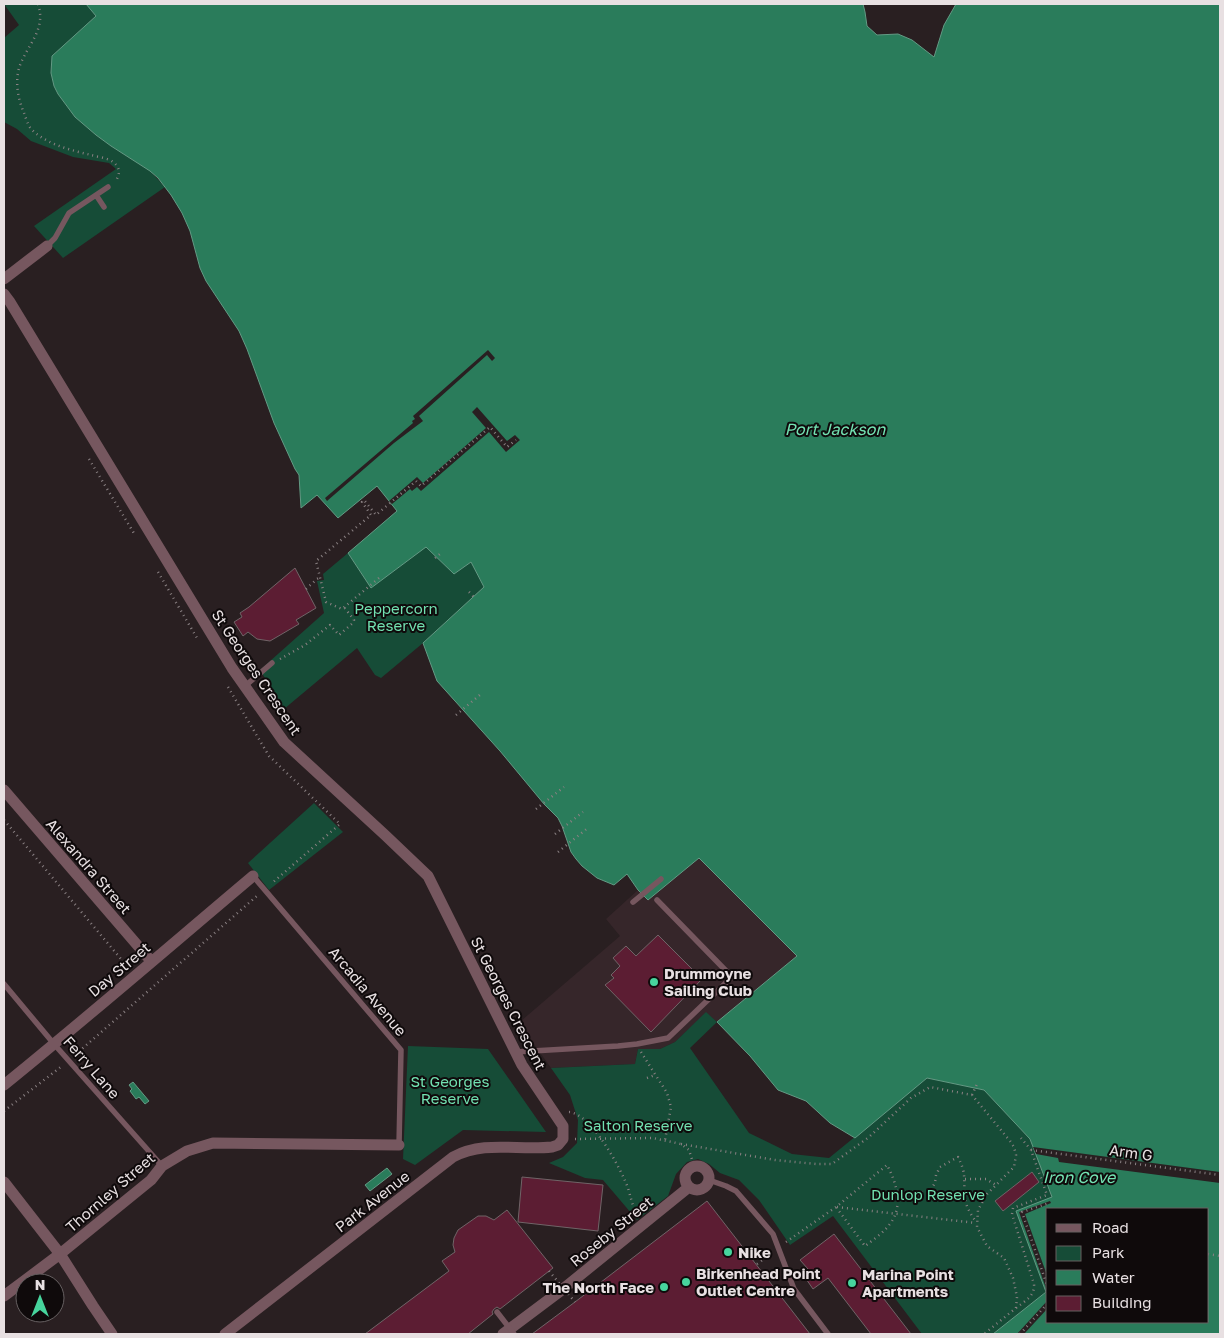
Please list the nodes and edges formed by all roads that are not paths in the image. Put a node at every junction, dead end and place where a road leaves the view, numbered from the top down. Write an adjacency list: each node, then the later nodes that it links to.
1 (108, 188): 2 (lane)
2 (96, 195): 3 (lane); 4 (lane)
3 (104, 207)
4 (47, 246): 5 (street)
5 (4, 279)
6 (4, 294): 8 (street, St Georges Crescent)
7 (272, 663): 8 (lane)
8 (244, 686): 17 (street, St Georges Crescent)
9 (4, 790): 14 (street, Alexandra Street)
10 (253, 876): 14 (street, Day Street); 20 (lane, Arcadia Avenue)
11 (661, 880): 13 (lane)
12 (657, 900): 17 (lane)
13 (633, 902)
14 (151, 961): 16 (street, Day Street)
15 (4, 984): 16 (lane, Ferry Lane)
16 (54, 1044): 18 (street, Day Street); 21 (lane, Ferry Lane)
17 (515, 1052): 19 (street, St Georges Crescent)
18 (4, 1084)
19 (560, 1142): 29 (street, Park Avenue)
20 (399, 1145): 21 (street, Thornley Street)
21 (162, 1166): 25 (street, Thornley Street)
22 (709, 1180): 24 (street, Roseby Street); 24 (street); 32 (lane)
23 (4, 1182): 25 (street)
24 (689, 1187): 30 (street, Roseby Street)
25 (60, 1254): 26 (street, Thornley Street); 28 (street)
26 (4, 1296)
27 (497, 1312): 31 (lane, bridge)
28 (112, 1334)
29 (225, 1334)
30 (503, 1334)
31 (514, 1334)
32 (828, 1334)

